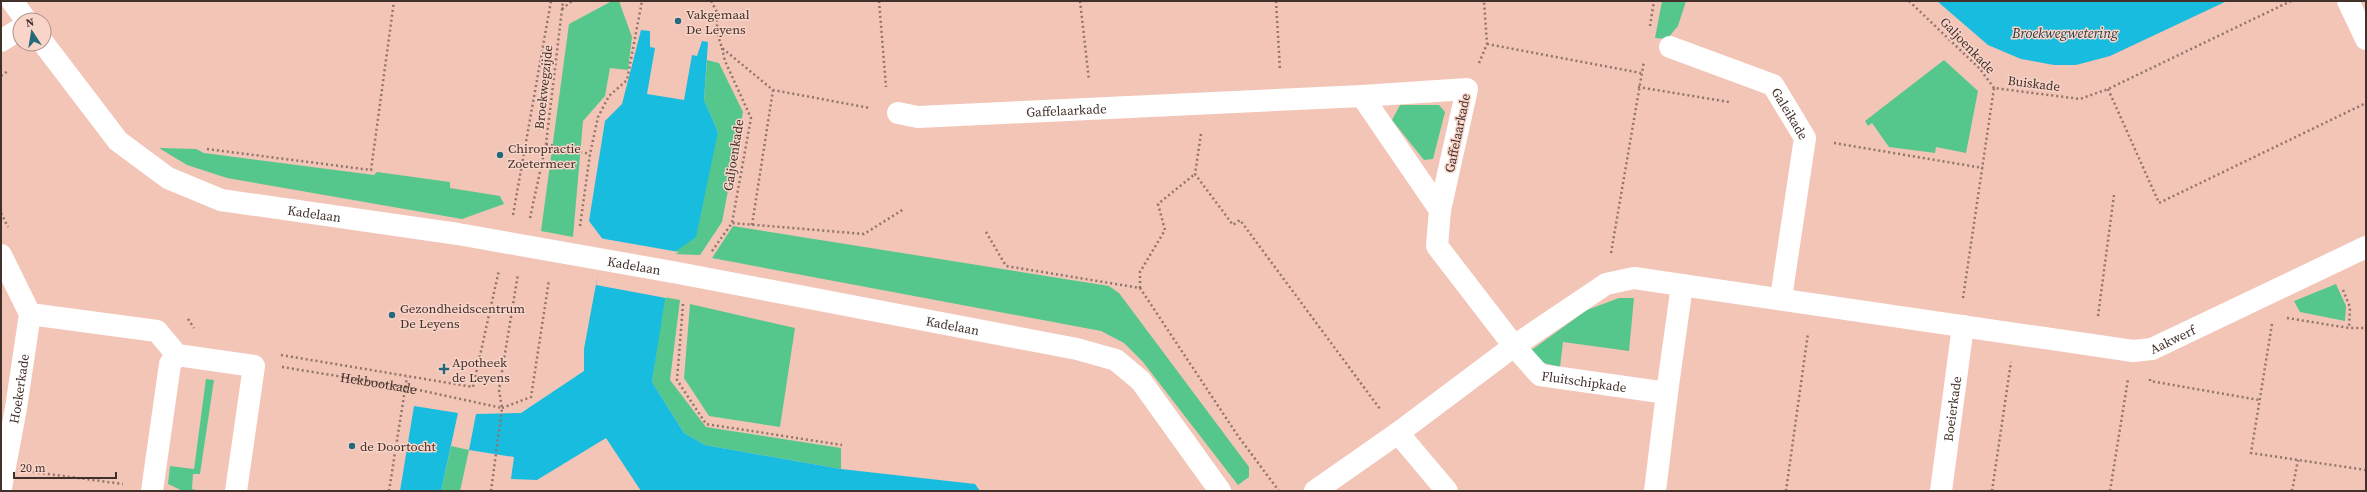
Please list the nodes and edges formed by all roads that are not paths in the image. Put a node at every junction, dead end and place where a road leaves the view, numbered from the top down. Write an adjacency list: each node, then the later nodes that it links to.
1 (12, 1): 3 (street)
2 (2348, 1): 5 (street)
3 (20, 12)
4 (12, 34): 6 (street)
5 (2366, 39)
6 (1, 42)
7 (1670, 47): 15 (street, Galeikade)
8 (50, 52): 25 (street, Kadelaan)
9 (1362, 96): 10 (street, Gaffelaarkade); 11 (street); 11 (street, Gaffelaarkade)
10 (893, 112)
11 (1440, 210): 18 (street, Gaffelaarkade)
12 (2366, 247): 17 (street, Aakwerf)
13 (1, 255): 16 (street)
14 (1682, 285): 15 (street, Aakwerf); 18 (street, Aakwerf); 20 (street)
15 (1781, 298): 17 (street, Aakwerf)
16 (30, 314): 19 (street); 22 (street, Hoekerkade)
17 (1963, 326): 29 (street, Boeierkade)
18 (1514, 346): 20 (street, Fluitschipkade); 21 (street)
19 (177, 355): 23 (street); 24 (street)
20 (1667, 393): 28 (street)
21 (1398, 433): 26 (street); 27 (street)
22 (3, 478)
23 (152, 490)
24 (236, 491)
25 (1220, 491)
26 (1315, 491)
27 (1447, 491)
28 (1655, 491)
29 (1941, 491)

